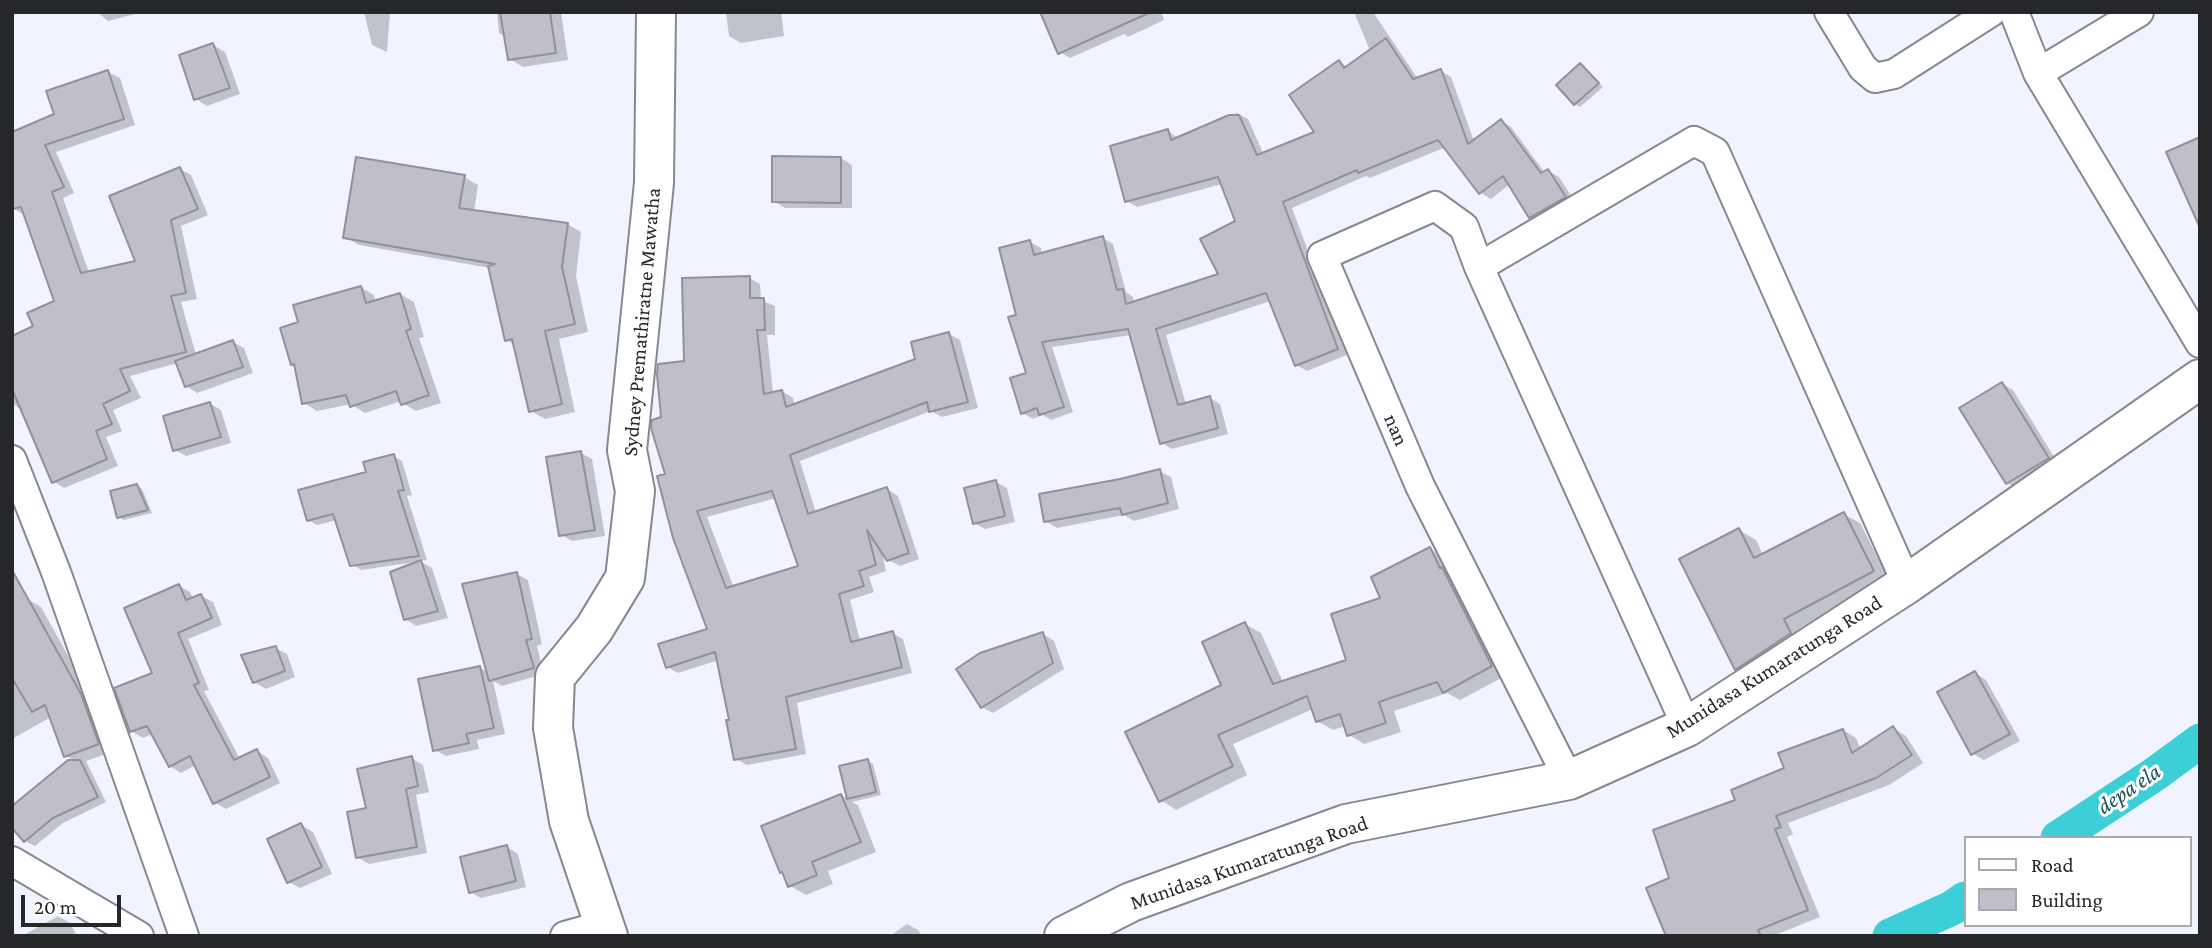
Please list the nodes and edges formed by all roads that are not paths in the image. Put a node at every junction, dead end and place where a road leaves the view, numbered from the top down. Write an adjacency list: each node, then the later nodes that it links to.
1 (656, 12): 15 (street, Sydney Premathiratne Mawatha)
2 (1829, 12): 3 (street)
3 (1991, 12)
4 (2014, 12): 6 (street)
5 (2139, 12): 6 (street)
6 (2038, 73): 8 (street)
7 (1479, 267): 11 (street); 12 (street); 13 (street, nan)
8 (2200, 343)
9 (2200, 379): 11 (street, Munidasa Kumaratunga Road)
10 (12, 460): 17 (street)
11 (1907, 584): 12 (street, Munidasa Kumaratunga Road)
12 (1687, 727): 13 (street, Munidasa Kumaratunga Road)
13 (1569, 780): 19 (street, Munidasa Kumaratunga Road)
14 (12, 861): 16 (street)
15 (606, 930): 18 (street)
16 (139, 936)
17 (184, 936)
18 (565, 936)
19 (1064, 936)

